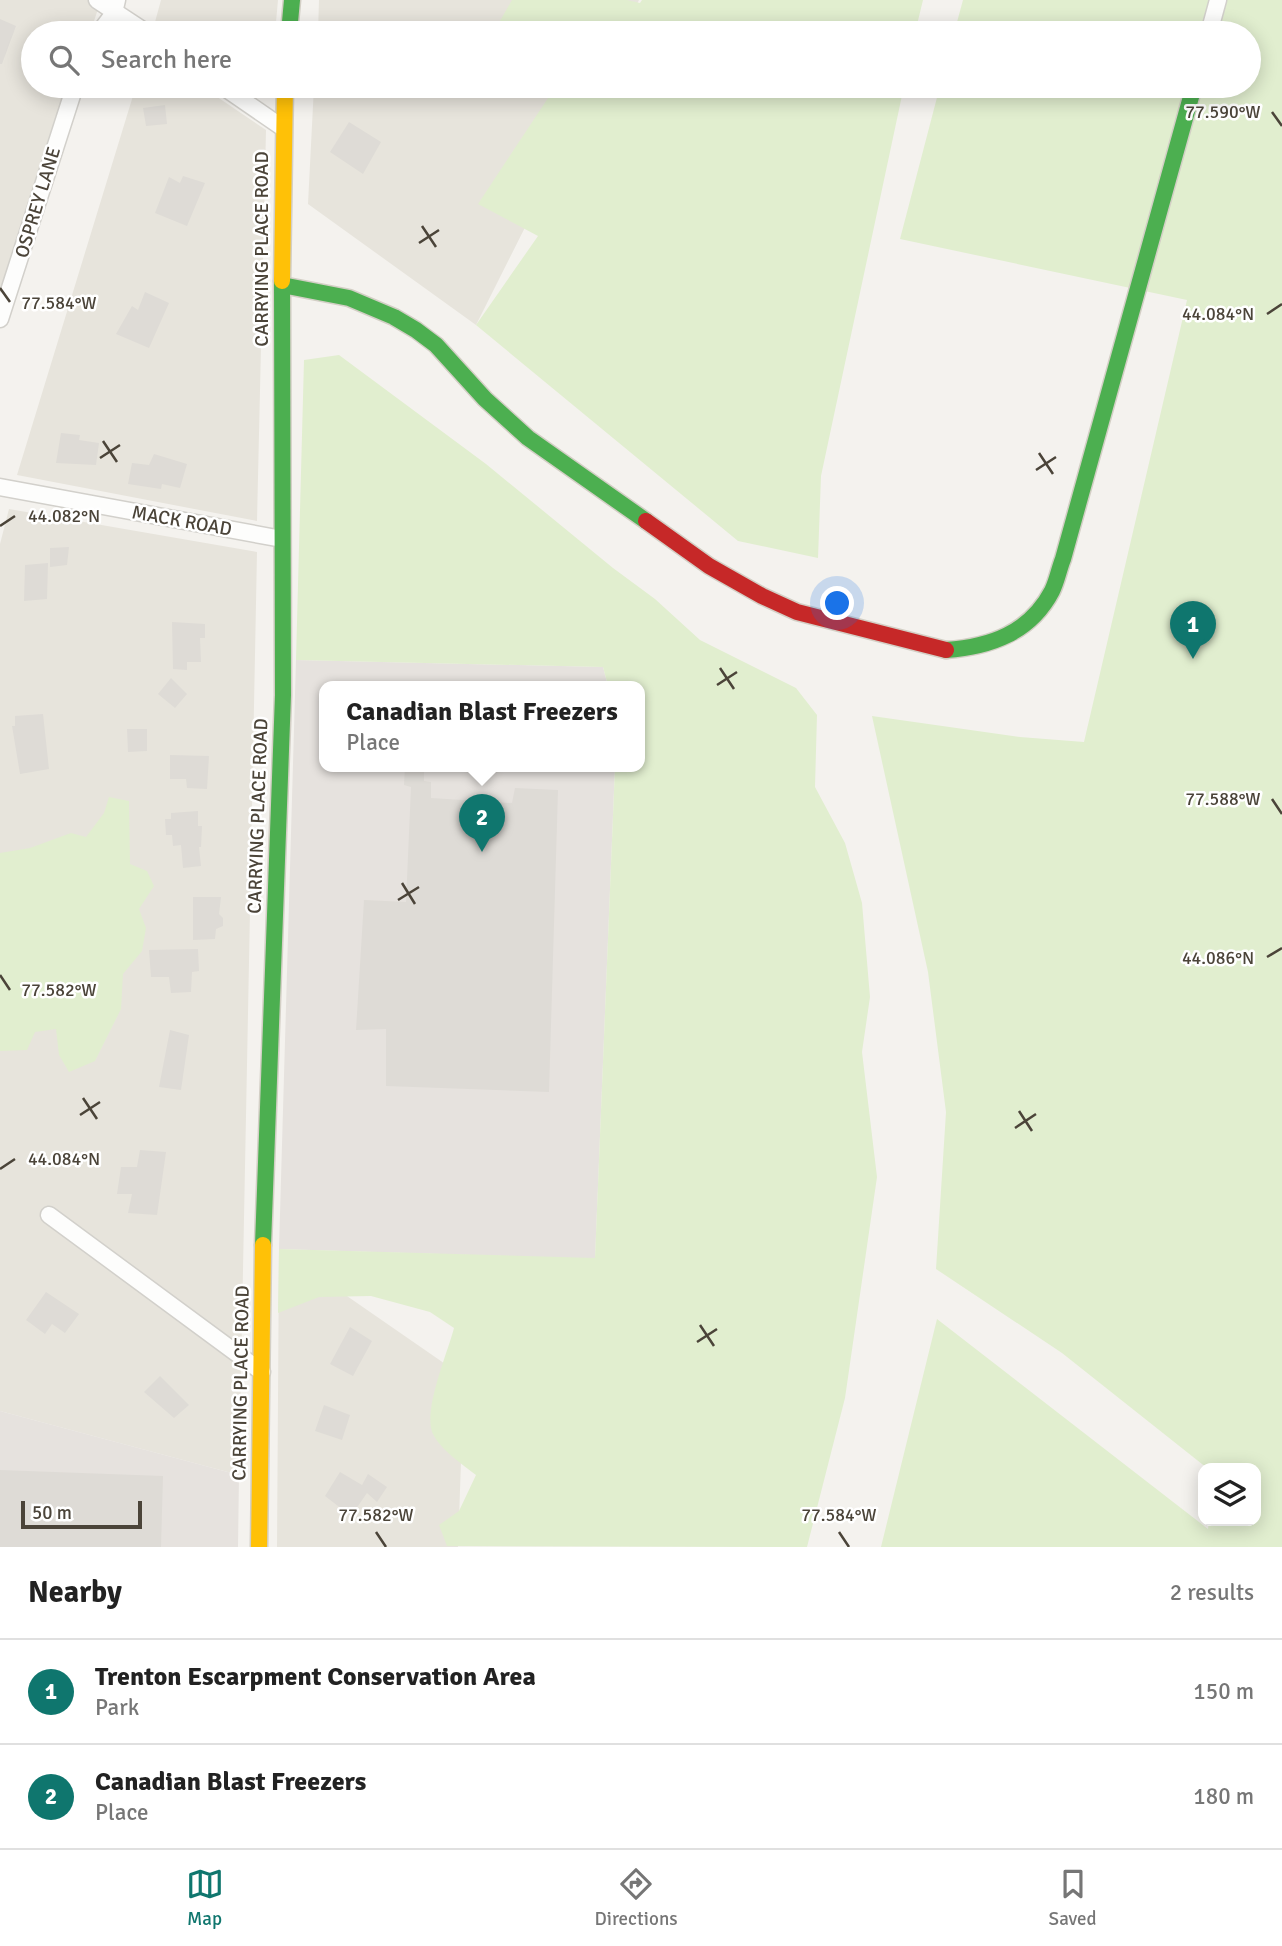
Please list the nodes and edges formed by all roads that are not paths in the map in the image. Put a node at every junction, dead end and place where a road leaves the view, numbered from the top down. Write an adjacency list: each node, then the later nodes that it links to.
1 (97, 0): 4 (street)
2 (292, 0): 7 (main road)
3 (1218, 0): 8 (street)
4 (116, 6): 5 (street); 6 (street)
5 (107, 21)
6 (133, 21)
7 (290, 21)
8 (1212, 21)
9 (71, 98): 15 (street, OSPREY LANE)
10 (239, 98): 13 (street)
11 (284, 98): 13 (main road, CARRYING PLACE ROAD)
12 (1191, 98): 14 (main road)
13 (283, 128): 14 (main road, CARRYING PLACE ROAD)
14 (282, 285): 17 (main road, CARRYING PLACE ROAD)
15 (0, 319)
16 (0, 487): 17 (street, MACK ROAD)
17 (282, 539): 19 (main road, CARRYING PLACE ROAD)
18 (49, 1215): 19 (street)
19 (262, 1373): 20 (main road, CARRYING PLACE ROAD)
20 (259, 1547)

